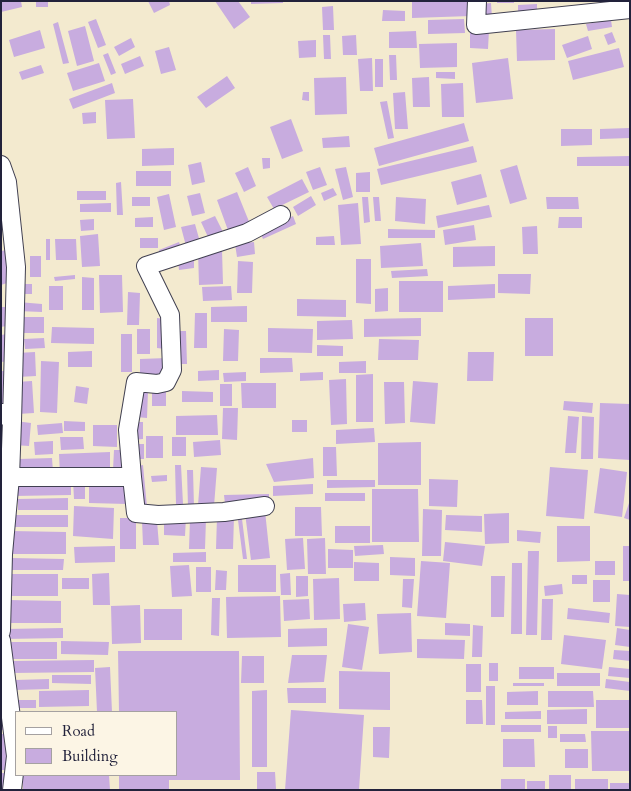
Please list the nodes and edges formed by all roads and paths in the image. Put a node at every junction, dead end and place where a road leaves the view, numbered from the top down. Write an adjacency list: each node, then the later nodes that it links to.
1 (477, 1): 2 (street)
2 (630, 9)
3 (1, 165): 5 (street)
4 (281, 215): 7 (street)
5 (7, 416): 6 (street)
6 (10, 476): 7 (street); 9 (street)
7 (132, 476): 8 (street)
8 (264, 506)
9 (1, 631)
10 (1, 640): 11 (street)
11 (15, 748)
12 (15, 764): 13 (street)
13 (12, 790)

